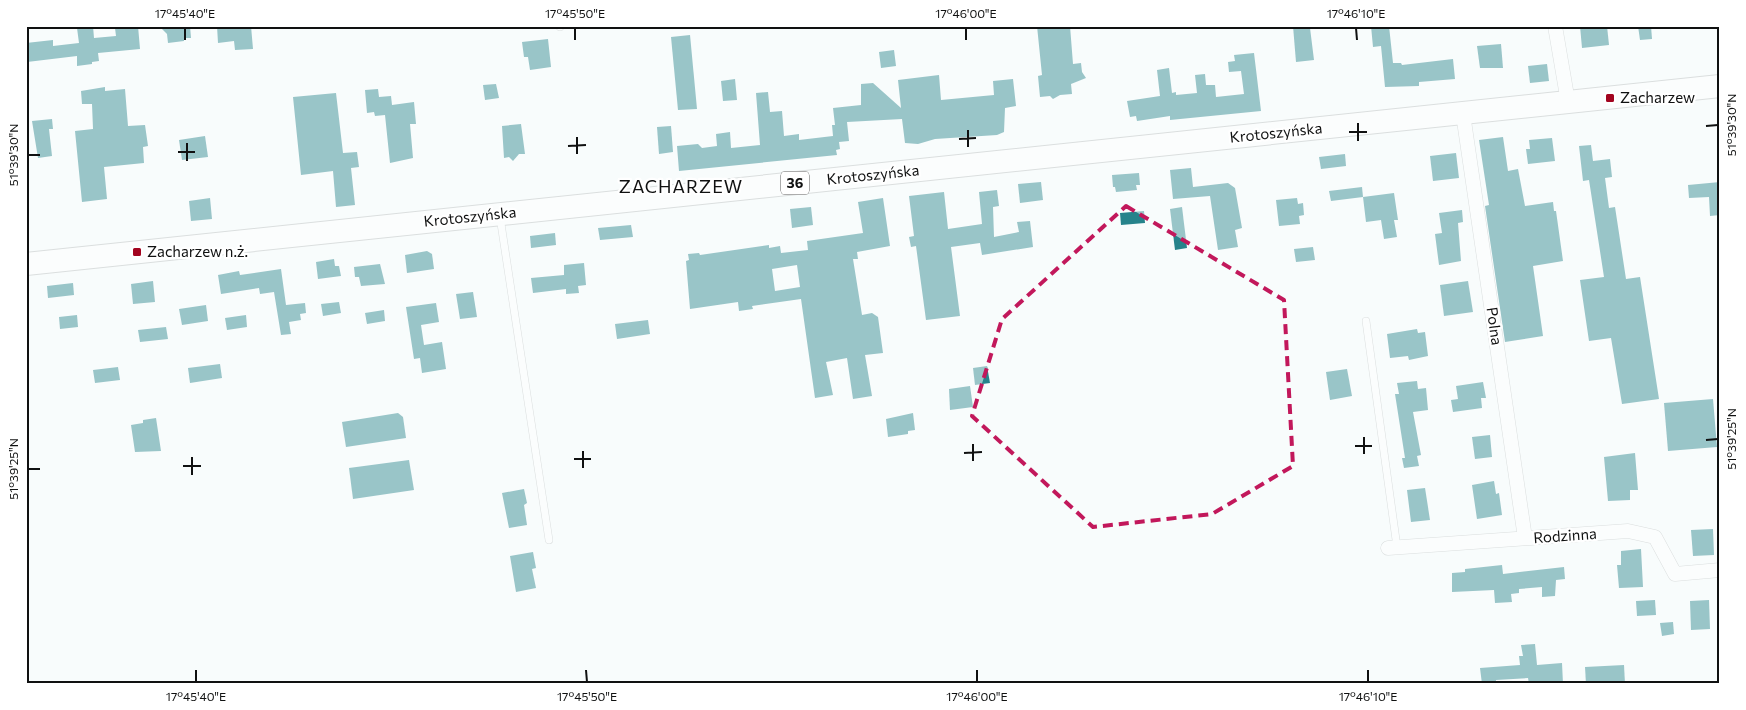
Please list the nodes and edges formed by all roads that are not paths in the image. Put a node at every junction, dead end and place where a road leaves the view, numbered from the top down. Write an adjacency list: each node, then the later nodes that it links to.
1 (1555, 26): 3 (street)
2 (1720, 86): 3 (main road, Krotoszyńska / 36)
3 (1568, 102): 4 (main road, Krotoszyńska / 36)
4 (1463, 114): 5 (main road, Krotoszyńska / 36); 8 (street, Polna)
5 (499, 214): 6 (main road, Krotoszyńska / 36); 9 (lane)
6 (26, 264)
7 (1366, 321): 10 (lane)
8 (1525, 538): 10 (street, Rodzinna); 11 (street, Rodzinna)
9 (549, 540)
10 (1393, 547)
11 (1720, 570)

